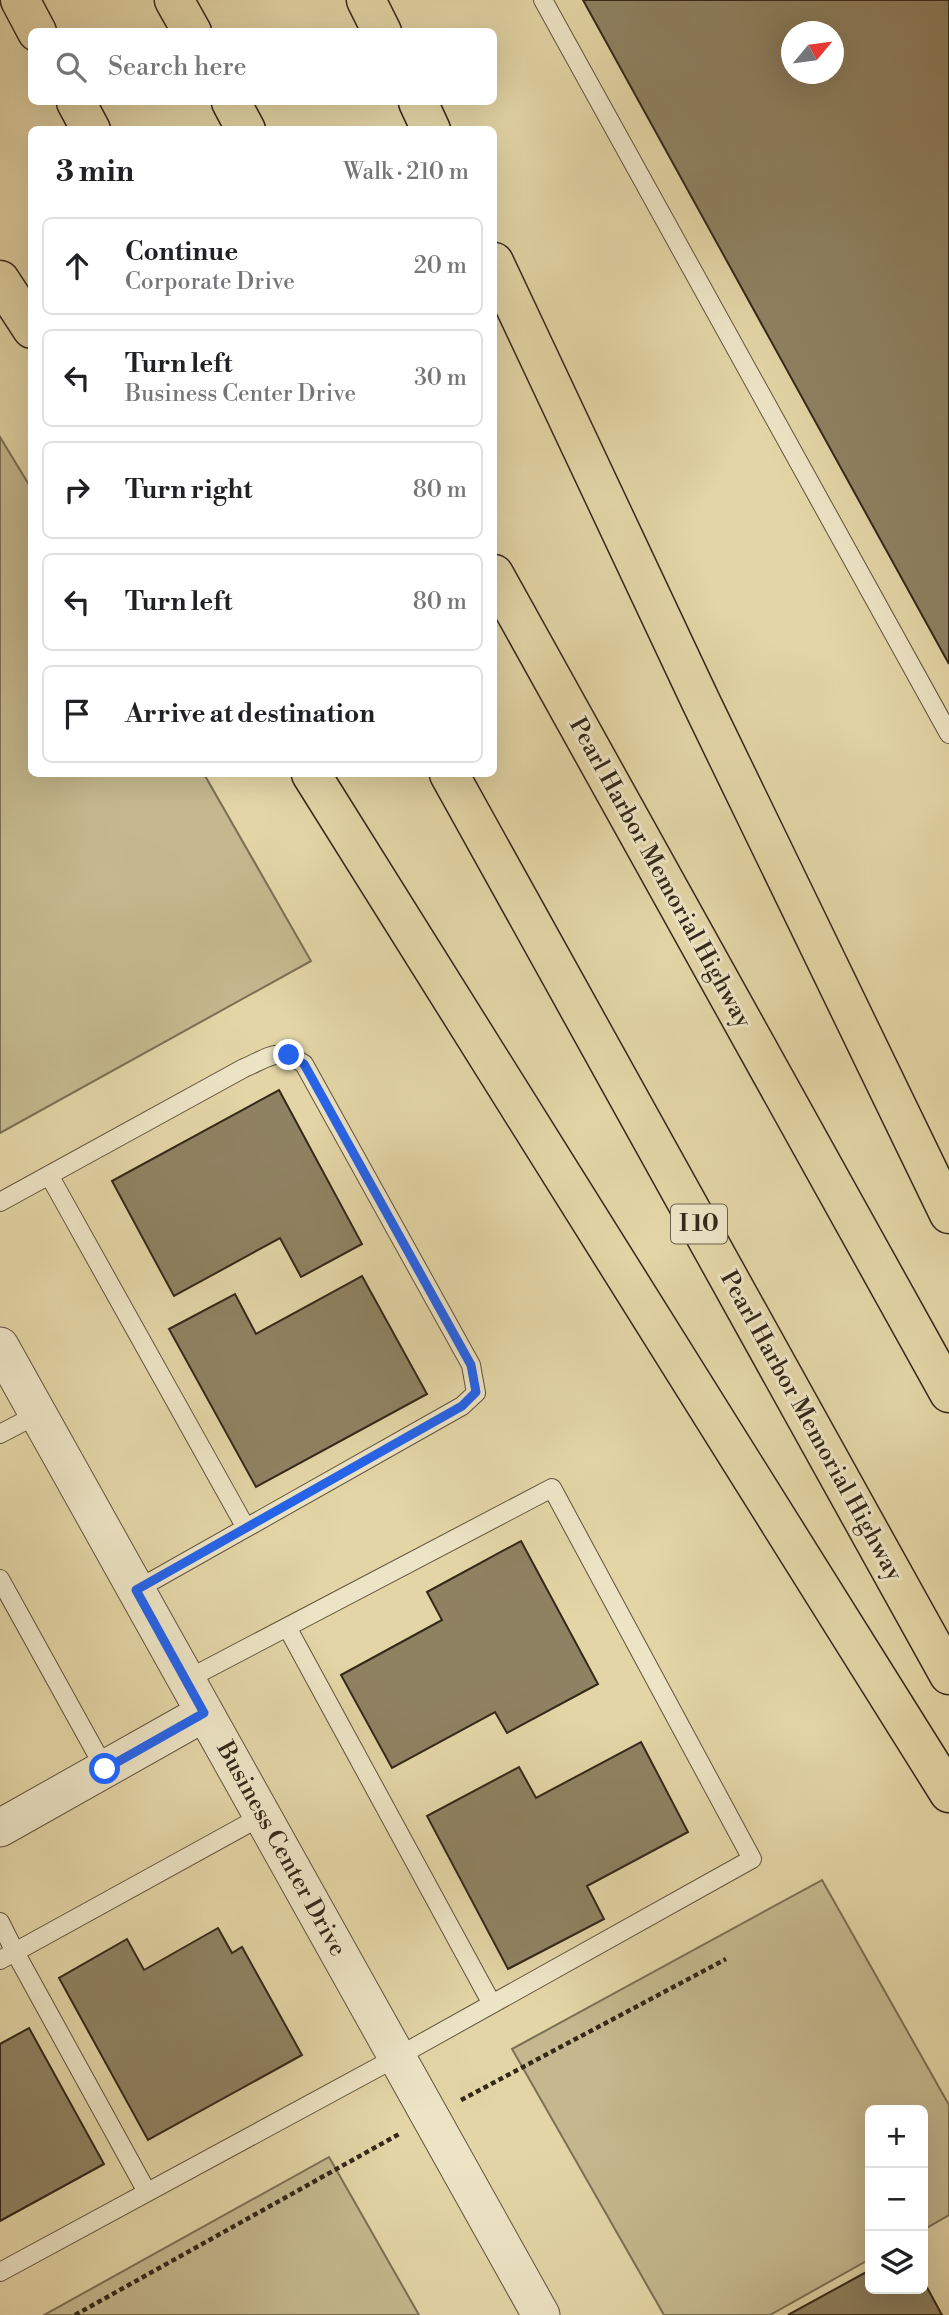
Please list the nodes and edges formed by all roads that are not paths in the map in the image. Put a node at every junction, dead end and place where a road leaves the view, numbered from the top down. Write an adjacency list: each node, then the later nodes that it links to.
1 (20, 0): 5 (highway)
2 (174, 0): 6 (highway)
3 (366, 0): 7 (highway)
4 (543, 0): 18 (lane)
5 (35, 28)
6 (190, 28)
7 (380, 28)
8 (78, 105): 11 (highway)
9 (232, 105): 12 (highway)
10 (419, 105): 13 (highway)
11 (89, 126)
12 (244, 126)
13 (429, 126)
14 (497, 268): 23 (highway)
15 (0, 280): 16 (highway)
16 (28, 323)
17 (497, 579): 25 (highway, Pearl Harbor Memorial Highway)
18 (949, 734)
19 (313, 777): 36 (highway)
20 (451, 777): 32 (highway, Pearl Harbor Memorial Highway / I 10)
21 (49, 1175): 22 (lane); 28 (lane); 28 (lane)
22 (0, 1202)
23 (949, 1214)
24 (0, 1346): 26 (street, Business Center Drive)
25 (949, 1393)
26 (38, 1414): 27 (lane); 30 (street, Business Center Drive)
27 (0, 1434)
28 (247, 1528): 30 (lane)
29 (0, 1579): 35 (lane)
30 (136, 1590): 33 (street, Business Center Drive)
31 (287, 1627): 33 (lane); 41 (lane); 41 (lane)
32 (949, 1675)
33 (186, 1680): 34 (street, Business Center Drive)
34 (204, 1713): 35 (street); 37 (street, Business Center Drive)
35 (105, 1769): 38 (street)
36 (949, 1793)
37 (262, 1815): 40 (lane); 42 (street, Business Center Drive)
38 (0, 1828)
39 (0, 1922): 40 (lane)
40 (8, 1956): 43 (lane)
41 (492, 2004): 42 (lane)
42 (397, 2057): 43 (lane); 45 (street, Business Center Drive)
43 (147, 2192): 44 (lane)
44 (0, 2272)
45 (541, 2315)

